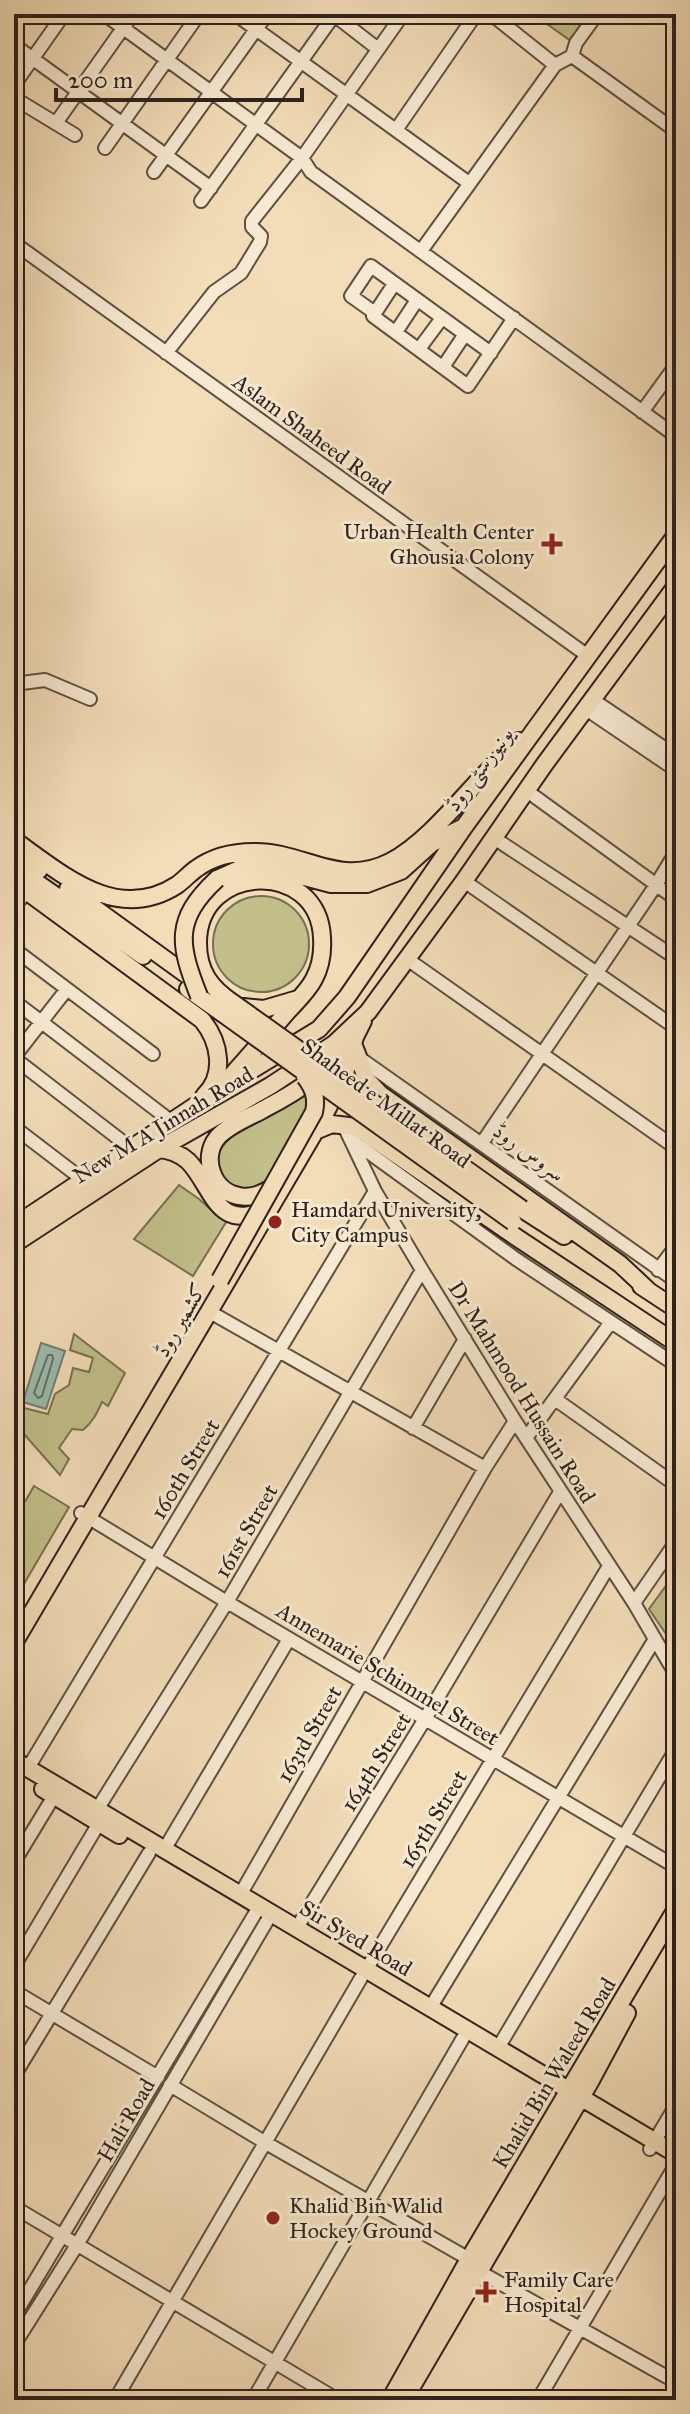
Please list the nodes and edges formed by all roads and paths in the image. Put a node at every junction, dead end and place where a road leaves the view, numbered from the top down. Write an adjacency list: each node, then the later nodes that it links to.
1 (64, 14): 17 (street)
2 (104, 14): 12 (street)
3 (133, 14): 12 (street)
4 (199, 14): 18 (street)
5 (235, 14): 13 (street)
6 (267, 14): 13 (street)
7 (403, 14): 15 (street)
8 (476, 14): 29 (street)
9 (491, 14): 20 (street)
10 (597, 14): 16 (street)
11 (338, 16): 15 (street); 19 (street)
12 (124, 28): 18 (street); 22 (street)
13 (256, 29): 19 (street); 23 (street)
14 (14, 45): 17 (street)
15 (378, 49): 24 (street)
16 (572, 56): 20 (street); 30 (street)
17 (32, 58): 21 (street); 22 (street)
18 (166, 60): 23 (street); 27 (street)
19 (300, 61): 24 (street); 28 (street)
20 (555, 65): 36 (street)
21 (14, 85)
22 (78, 91): 26 (street); 27 (street)
23 (211, 92): 28 (street); 33 (street)
24 (346, 94): 29 (street); 34 (street)
25 (14, 98): 26 (street)
26 (56, 123): 31 (street)
27 (122, 123): 32 (street); 33 (street)
28 (255, 124): 34 (street); 37 (street)
29 (396, 130): 36 (street)
30 (676, 131)
31 (75, 135)
32 (105, 148)
33 (166, 155): 35 (street); 37 (street)
34 (302, 158): 40 (street); 49 (street)
35 (154, 172)
36 (469, 183): 40 (street)
37 (211, 188): 38 (street)
38 (201, 201)
39 (14, 243): 49 (street, Aslam Shaheed Road)
40 (421, 251): 45 (street)
41 (394, 284): 42 (street); 43 (street); 43 (street)
42 (417, 300): 44 (street); 46 (street)
43 (375, 313): 46 (street)
44 (442, 318): 47 (street); 48 (street)
45 (514, 318): 50 (street); 53 (street)
46 (396, 332): 48 (street)
47 (465, 334): 50 (street); 52 (street)
48 (419, 349): 52 (street)
49 (166, 353): 59 (street, Aslam Shaheed Road)
50 (491, 353): 52 (street)
51 (676, 365): 53 (street)
52 (443, 367)
53 (642, 412): 54 (street)
54 (676, 436)
55 (676, 535): 59 (main road, یونیورسٹی روڈ)
56 (676, 586): 58 (main road)
57 (676, 610): 58 (main road)
58 (631, 647): 62 (main road)
59 (588, 656): 63 (main road, یونیورسٹی روڈ)
60 (14, 684): 61 (street)
61 (90, 699)
62 (590, 704): 64 (street); 65 (street); 66 (main road)
63 (536, 728): 67 (main road, یونیورسٹی روڈ); 69 (main road)
64 (676, 756)
65 (676, 770)
66 (527, 791): 68 (main road); 74 (street)
67 (464, 827): 78 (main road, یونیورسٹی روڈ); 84 (main road, bridge)
68 (494, 838): 73 (main road); 77 (street)
69 (14, 840)
70 (676, 852): 74 (street)
71 (14, 854): 85 (main road)
72 (20, 879): 76 (street); 84 (main road, Shaheed e Millat Road); 98 (main road)
73 (464, 881): 80 (main road); 82 (street)
74 (656, 885): 75 (street); 77 (street)
75 (676, 899)
76 (14, 907)
77 (628, 925): 81 (street); 82 (street)
78 (394, 931): 80 (main road); 90 (main road, یونیورسٹی روڈ)
79 (14, 949): 83 (street)
80 (412, 953): 87 (main road); 93 (street)
81 (676, 958)
82 (596, 974): 89 (street); 93 (street)
83 (67, 989): 88 (street); 92 (street)
84 (199, 996): 95 (main road, Shaheed e Millat Road, bridge)
85 (299, 999): 96 (main road, Shaheed e Millat Road); 113 (main road, Shaheed e Millat Road, bridge)
86 (14, 1001): 88 (street)
87 (368, 1012): 91 (main road, کشمیر روڈ); 108 (main road, New M A Jinnah Road)
88 (41, 1022): 94 (street); 99 (street)
89 (676, 1028)
90 (319, 1029): 96 (main road, New M A Jinnah Road)
91 (355, 1046): 97 (main road); 101 (main road, کشمیر روڈ); 105 (street, سروس روڈ); 110 (main road)
92 (153, 1054)
93 (541, 1054): 105 (street); 106 (street)
94 (14, 1058): 107 (street)
95 (292, 1063): 110 (main road, کشمیر روڈ, bridge); 113 (main road, Shaheed e Millat Road, bridge)
96 (219, 1090): 98 (main road, New M A Jinnah Road)
97 (380, 1094): 104 (main road); 120 (main road)
98 (189, 1112): 99 (main road, New M A Jinnah Road)
99 (172, 1122): 107 (main road, New M A Jinnah Road)
100 (14, 1127): 109 (street)
101 (315, 1131): 102 (main road); 112 (main road, کشمیر روڈ)
102 (347, 1131): 104 (main road); 111 (street, Dr Mahmood Hussain Road); 123 (street)
103 (676, 1131): 106 (street)
104 (376, 1139): 126 (main road)
105 (482, 1143): 118 (street, سروس روڈ)
106 (672, 1145)
107 (132, 1149): 109 (main road, New M A Jinnah Road)
108 (159, 1149): 112 (main road); 115 (main road, New M A Jinnah Road)
109 (82, 1179): 114 (main road, New M A Jinnah Road)
110 (273, 1187): 137 (main road, کشمیر روڈ, bridge)
111 (375, 1191): 117 (street, Dr Mahmood Hussain Road); 127 (street, 160th Street)
112 (273, 1205): 122 (main road, کشمیر روڈ)
113 (518, 1216): 120 (main road, Shaheed e Millat Road); 124 (main road, Shaheed e Millat Road)
114 (14, 1226)
115 (14, 1244)
116 (676, 1246): 118 (street)
117 (422, 1270): 125 (street, Dr Mahmood Hussain Road); 129 (street, 161st Street)
118 (658, 1270): 119 (street, سروس روڈ)
119 (676, 1281)
120 (650, 1292): 121 (main road, Shaheed e Millat Road)
121 (676, 1309)
122 (210, 1312): 127 (street); 137 (main road, کشمیر روڈ)
123 (611, 1322): 128 (street); 130 (street)
124 (676, 1332)
125 (465, 1339): 131 (street, Dr Mahmood Hussain Road); 132 (street)
126 (676, 1343)
127 (279, 1351): 129 (street); 139 (street, 160th Street)
128 (676, 1365)
129 (350, 1392): 132 (street); 141 (street, 161st Street)
130 (555, 1399): 133 (street); 135 (street)
131 (515, 1421): 133 (street, Dr Mahmood Hussain Road); 134 (street, 163rd Street)
132 (413, 1428): 134 (street)
133 (526, 1438): 136 (street, Dr Mahmood Hussain Road)
134 (485, 1468): 148 (street, 163rd Street)
135 (676, 1485)
136 (560, 1492): 140 (street, Dr Mahmood Hussain Road); 149 (street, 164th Street)
137 (85, 1516): 139 (street, Annemarie Schimmel Street); 143 (main road, کشمیر روڈ); 146 (main road, کشمیر روڈ)
138 (675, 1544): 142 (street)
139 (154, 1558): 141 (street, Annemarie Schimmel Street); 152 (street, 160th Street)
140 (609, 1566): 142 (street, Dr Mahmood Hussain Road); 151 (street, 165th Street)
141 (227, 1602): 144 (street, Annemarie Schimmel Street); 155 (street, 161st Street)
142 (634, 1603): 145 (street, Dr Mahmood Hussain Road)
143 (14, 1625)
144 (289, 1639): 148 (street, Annemarie Schimmel Street); 157 (street)
145 (655, 1639): 147 (street, Dr Mahmood Hussain Road); 154 (street)
146 (14, 1643)
147 (676, 1675)
148 (363, 1682): 149 (street, Annemarie Schimmel Street); 160 (street, 163rd Street)
149 (425, 1719): 151 (street, Annemarie Schimmel Street); 163 (street, 164th Street)
150 (676, 1749): 156 (street)
151 (493, 1759): 154 (street, Annemarie Schimmel Street); 166 (street, 165th Street)
152 (27, 1772): 153 (main road, Sir Syed Road); 155 (main road, Sir Syed Road)
153 (54, 1796): 155 (main road, Sir Syed Road); 158 (street)
154 (557, 1797): 156 (street, Annemarie Schimmel Street); 169 (street)
155 (98, 1816): 157 (main road, Sir Syed Road); 165 (street, 161st Street)
156 (623, 1836): 159 (street, Annemarie Schimmel Street); 172 (street)
157 (156, 1851): 160 (main road, Sir Syed Road); 162 (main road, Sir Syed Road); 170 (street)
158 (14, 1862)
159 (676, 1867)
160 (240, 1895): 162 (main road, Sir Syed Road)
161 (676, 1909): 175 (main road, Khalid Bin Waleed Road)
162 (263, 1914): 163 (main road, Sir Syed Road); 166 (main road, Sir Syed Road); 174 (street, Hali Road); 176 (street, Hali Road)
163 (296, 1929): 166 (main road, Sir Syed Road)
164 (676, 1929): 175 (main road, Khalid Bin Waleed Road)
165 (14, 1966)
166 (363, 1974): 167 (main road, Sir Syed Road); 179 (street, 165th Street)
167 (383, 1986): 169 (main road, Sir Syed Road); 171 (main road, Sir Syed Road)
168 (14, 1991): 170 (street)
169 (430, 2008): 172 (main road, Sir Syed Road)
170 (52, 2013): 173 (street); 174 (street)
171 (463, 2038): 172 (main road, Sir Syed Road); 183 (street)
172 (486, 2045): 177 (main road, Sir Syed Road)
173 (14, 2076)
174 (157, 2078): 176 (street); 185 (street, Hali Road)
175 (584, 2079): 177 (main road, Khalid Bin Waleed Road)
176 (170, 2086): 179 (street); 186 (street, Hali Road)
177 (571, 2101): 180 (main road, Sir Syed Road); 187 (main road, Khalid Bin Waleed Road)
178 (676, 2105): 180 (street)
179 (266, 2143): 183 (street); 188 (street, 165th Street)
180 (653, 2145): 181 (main road, Sir Syed Road); 182 (main road, Sir Syed Road)
181 (676, 2154)
182 (676, 2164): 190 (street)
183 (369, 2202): 187 (street); 192 (street)
184 (14, 2207): 185 (street)
185 (62, 2236): 186 (street); 189 (street, Hali Road)
186 (77, 2245): 188 (street); 191 (street, Hali Road)
187 (474, 2266): 190 (street); 197 (main road); 198 (main road)
188 (172, 2302): 192 (street); 194 (street, 165th Street)
189 (14, 2316)
190 (581, 2328): 193 (street); 199 (street)
191 (14, 2345)
192 (274, 2362): 195 (street); 196 (street)
193 (676, 2382)
194 (115, 2400)
195 (253, 2400)
196 (338, 2400)
197 (390, 2400)
198 (404, 2400)
199 (538, 2400)

